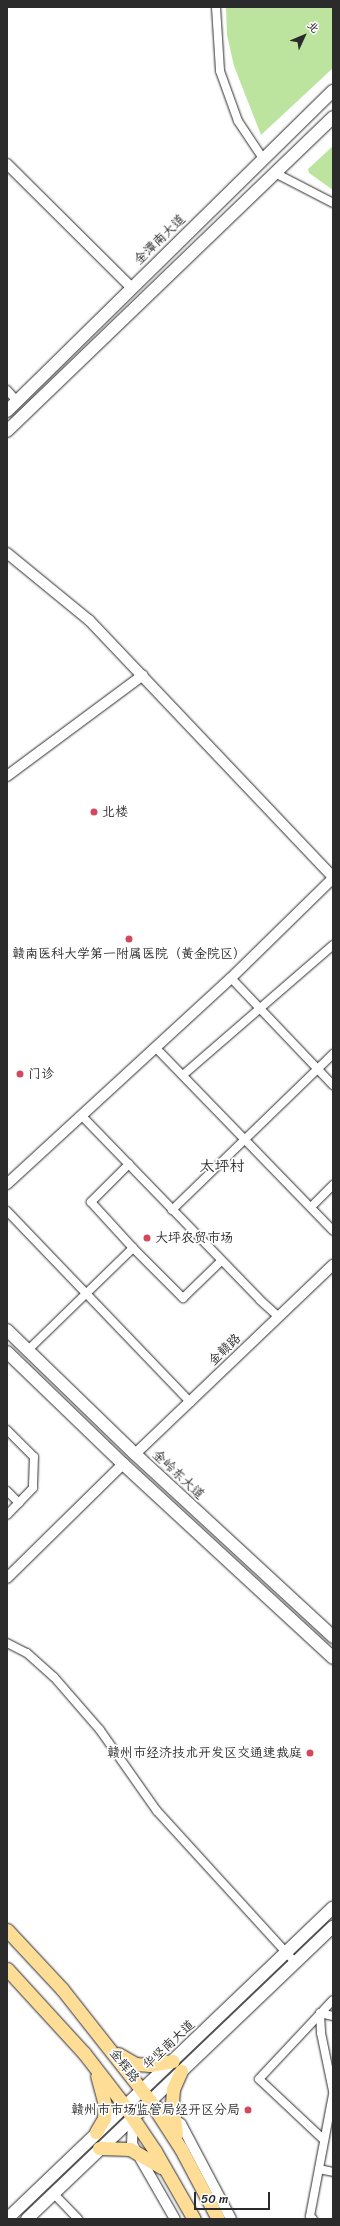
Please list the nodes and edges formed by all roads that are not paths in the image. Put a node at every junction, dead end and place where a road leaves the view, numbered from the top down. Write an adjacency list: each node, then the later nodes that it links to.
1 (216, 7): 4 (street)
2 (333, 92): 4 (main road, 金潭南大道)
3 (333, 117): 6 (main road)
4 (264, 160): 8 (main road, 金潭南大道)
5 (7, 164): 8 (street)
6 (275, 173): 7 (street); 12 (main road)
7 (333, 203)
8 (130, 288): 10 (main road, 金潭南大道)
9 (7, 390): 10 (street)
10 (17, 401): 11 (main road, 金潭南大道)
11 (7, 411)
12 (7, 431)
13 (7, 553): 14 (street)
14 (143, 674): 15 (street); 16 (street)
15 (7, 776)
16 (333, 878): 18 (street)
17 (333, 945): 19 (street)
18 (231, 978): 19 (street); 20 (street)
19 (259, 1007): 22 (street); 23 (street)
20 (155, 1047): 23 (street); 25 (street)
21 (333, 1054): 22 (street)
22 (318, 1069): 24 (street); 26 (street)
23 (182, 1075): 26 (street)
24 (333, 1084)
25 (81, 1115): 27 (street); 28 (street)
26 (245, 1139): 30 (street); 31 (street)
27 (129, 1164): 31 (street); 34 (street)
28 (7, 1184)
29 (333, 1185): 30 (street)
30 (311, 1207): 33 (street)
31 (172, 1210): 35 (street)
32 (7, 1211): 37 (street)
33 (333, 1230)
34 (133, 1248): 35 (street); 37 (street)
35 (221, 1261): 38 (street)
36 (333, 1265): 38 (street, 金赣路)
37 (85, 1294): 40 (street); 42 (street)
38 (279, 1316): 42 (street, 金赣路)
39 (7, 1330): 40 (main road, 金岭东大道)
40 (27, 1351): 44 (main road, 金岭东大道)
41 (7, 1352): 45 (main road)
42 (190, 1402): 44 (street, 金赣路)
43 (7, 1430): 47 (street)
44 (136, 1454): 50 (main road, 金岭东大道)
45 (123, 1464): 49 (street); 52 (main road)
46 (7, 1492): 47 (street)
47 (19, 1503): 48 (street)
48 (7, 1516)
49 (7, 1578)
50 (322, 1628): 51 (main road, 金岭东大道); 52 (main road)
51 (333, 1637)
52 (313, 1638): 54 (main road)
53 (7, 1643): 58 (street)
54 (333, 1658)
55 (333, 1908): 58 (main road, 华坚南大道)
56 (333, 1927): 59 (main road, 华坚南大道)
57 (7, 1930): 64 (main road, 金辉路)
58 (286, 1952): 59 (street); 66 (main road, 华坚南大道)
59 (296, 1963): 66 (main road, 华坚南大道)
60 (7, 1969): 65 (main road, 金辉路)
61 (333, 2000): 62 (street)
62 (320, 2013): 63 (street); 68 (street); 74 (street)
63 (333, 2016)
64 (109, 2047): 66 (main road); 67 (main road, 金辉路)
65 (91, 2062): 70 (main road, 金辉路); 73 (main road)
66 (177, 2066): 67 (main road, 华坚南大道); 69 (main road, 华坚南大道); 72 (main road)
67 (142, 2089): 69 (main road, 金辉路); 70 (main road, 华坚南大道)
68 (333, 2092): 74 (street)
69 (150, 2101): 71 (main road, 华坚南大道); 72 (street); 76 (main road, 金辉路)
70 (124, 2105): 71 (main road, 金辉路); 73 (main road, 华坚南大道)
71 (133, 2117): 75 (main road, 华坚南大道); 77 (street); 80 (main road, 金辉路)
72 (172, 2117): 76 (main road); 88 (street)
73 (96, 2132): 82 (main road, 华坚南大道)
74 (324, 2140): 78 (street)
75 (99, 2148): 77 (main road); 81 (main road, 华坚南大道)
76 (181, 2149): 87 (main road, 金辉路)
77 (135, 2150): 80 (main road); 85 (street)
78 (319, 2169): 79 (street); 89 (street)
79 (333, 2172)
80 (168, 2173): 86 (main road, 金辉路)
81 (53, 2194): 83 (main road, 华坚南大道); 84 (street)
82 (9, 2214)
83 (27, 2219)
84 (78, 2219)
85 (174, 2219)
86 (194, 2219)
87 (218, 2219)
88 (231, 2219)
89 (313, 2219)

